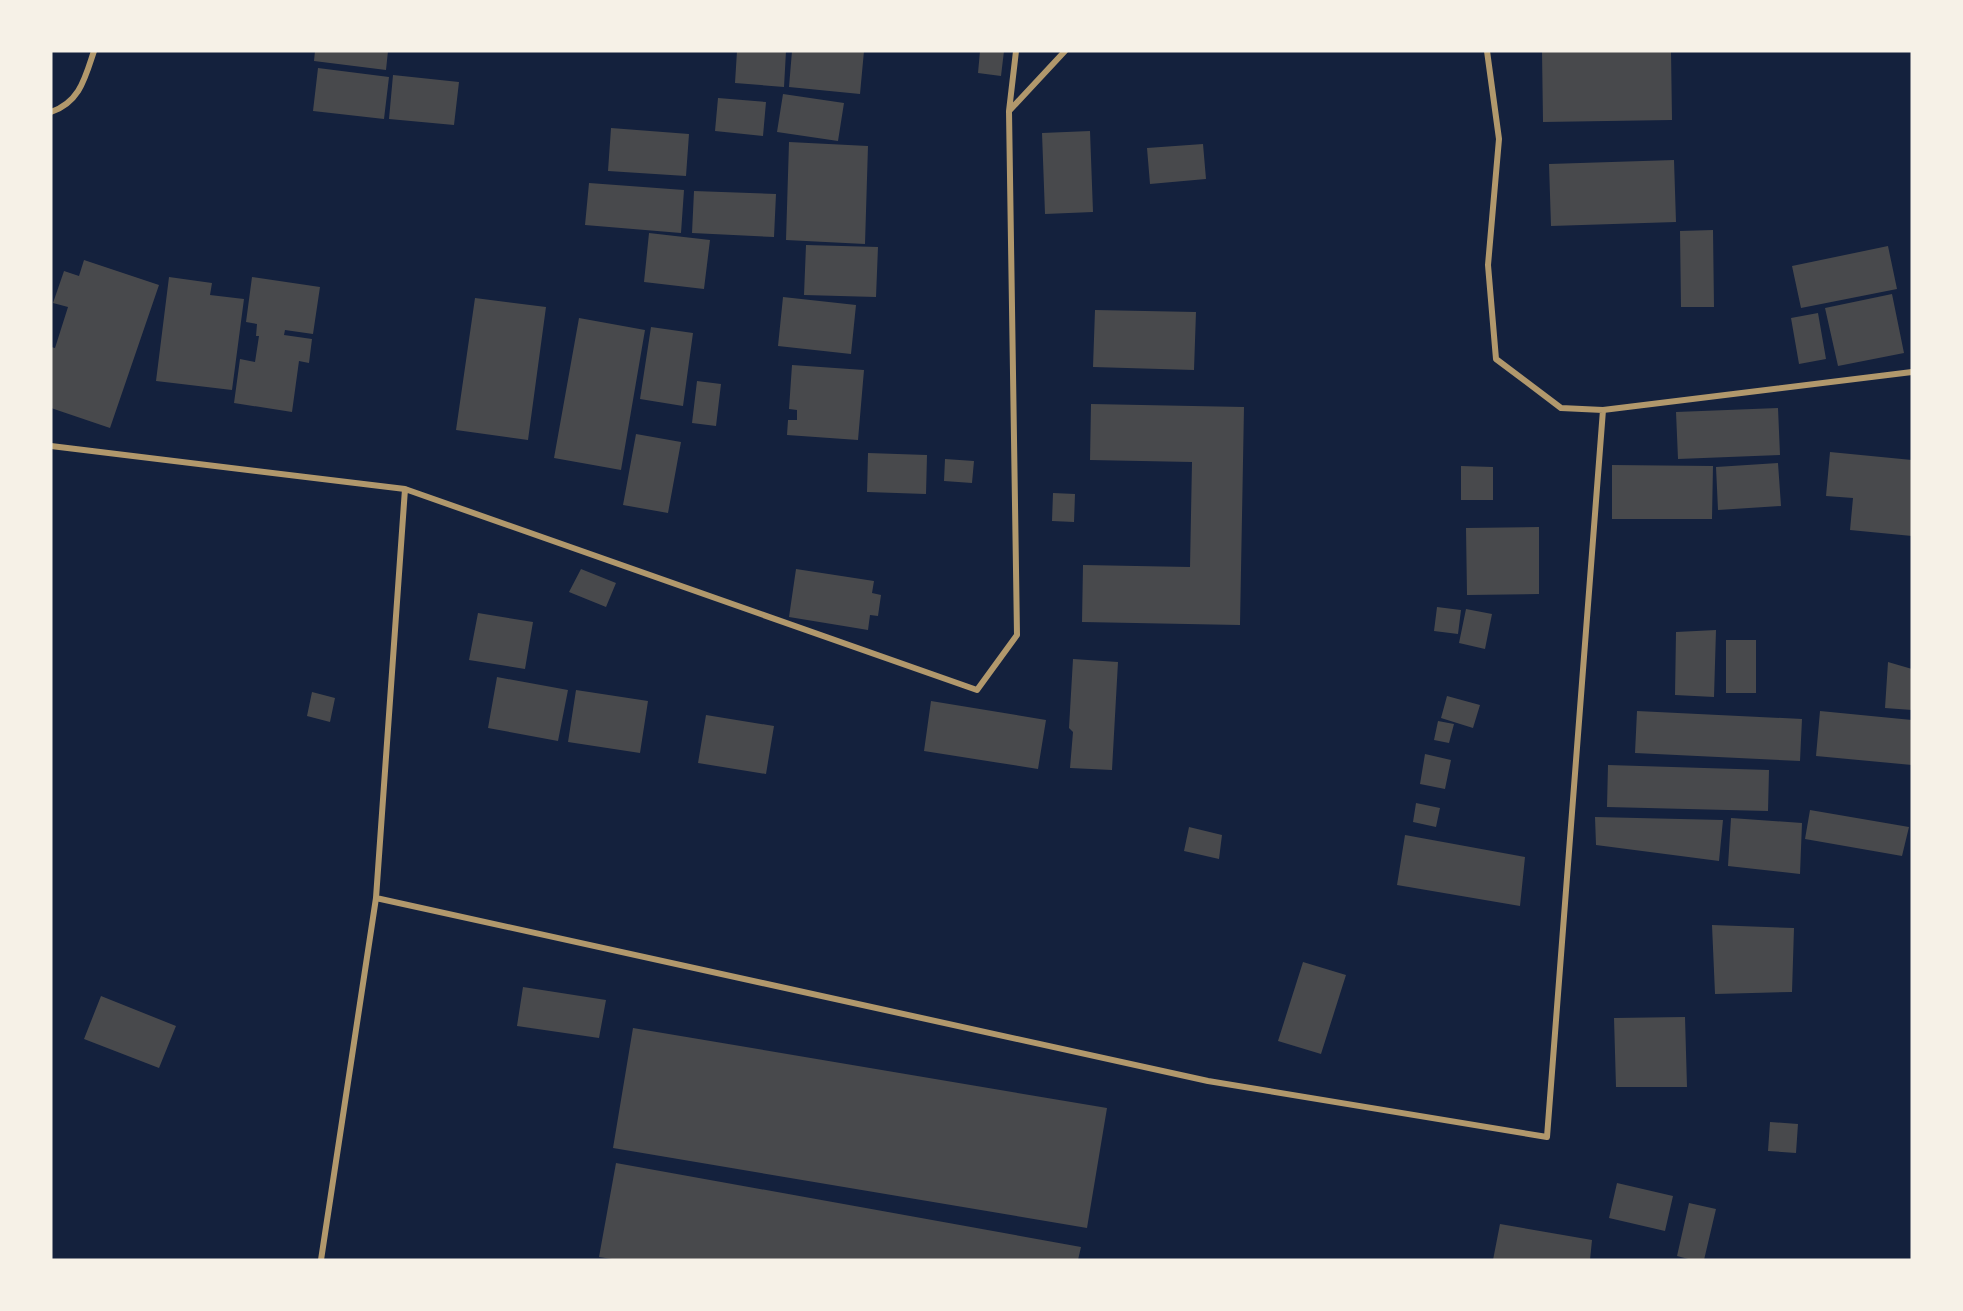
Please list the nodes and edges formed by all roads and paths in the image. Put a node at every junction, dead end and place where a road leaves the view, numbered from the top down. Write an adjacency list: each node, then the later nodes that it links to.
1 (94, 51): 6 (street)
2 (1016, 51): 5 (street)
3 (1065, 51): 5 (street)
4 (1486, 51): 8 (street)
5 (1009, 111): 10 (street)
6 (51, 112)
7 (1912, 372): 8 (street)
8 (1603, 410): 11 (street)
9 (51, 446): 10 (street)
10 (405, 489): 11 (street)
11 (376, 898): 12 (street)
12 (321, 1260)

